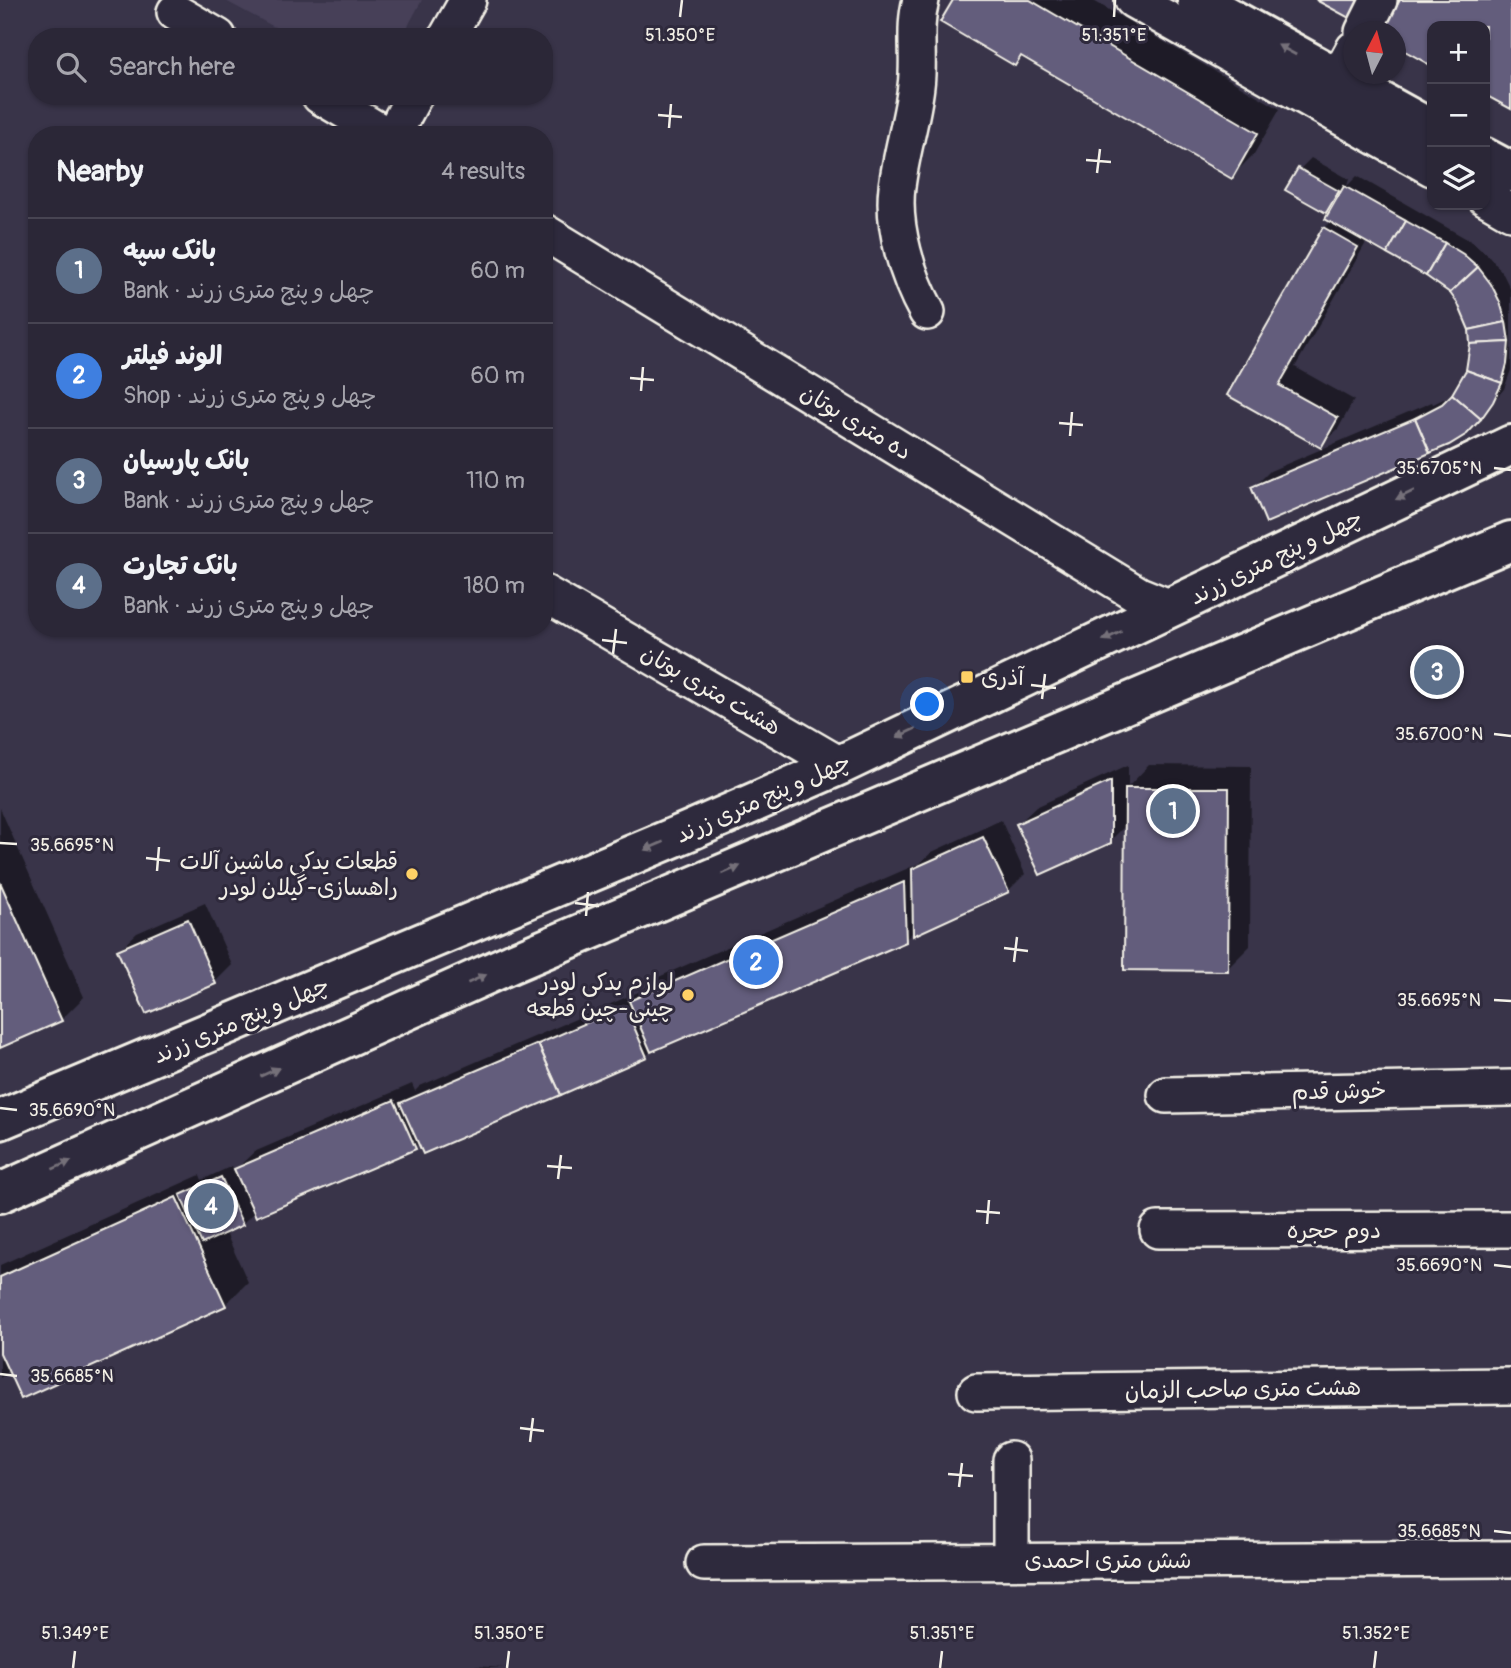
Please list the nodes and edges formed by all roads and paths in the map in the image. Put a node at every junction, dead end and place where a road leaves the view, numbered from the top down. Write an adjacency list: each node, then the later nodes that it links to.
1 (468, 0): 9 (street)
2 (921, 0): 23 (street)
3 (1133, 0): 18 (street)
4 (1197, 0): 10 (main road, one-way to 4)
5 (1379, 0): 7 (street)
6 (175, 12): 8 (street)
7 (1368, 21)
8 (203, 28)
9 (452, 28)
10 (1343, 62)
11 (1373, 84): 16 (main road)
12 (335, 105): 14 (street)
13 (409, 105): 15 (street)
14 (371, 126)
15 (398, 126)
16 (1427, 126)
17 (1490, 161): 19 (main road)
18 (1427, 165)
19 (1511, 172)
20 (1490, 200): 21 (street)
21 (1511, 212)
22 (553, 237): 27 (street, ده متری بوتان)
23 (927, 312)
24 (1511, 445): 27 (main road, چهل و پنج متری زرند, one-way to 27)
25 (1511, 541): 32 (main road, one-way to 25)
26 (553, 598): 28 (street, هشت متری بوتان)
27 (1171, 608): 28 (main road, چهل و پنج متری زرند, one-way to 28)
28 (841, 765): 31 (main road, چهل و پنج متری زرند, one-way to 31)
29 (1511, 1088): 30 (street, خوش قدم)
30 (1166, 1095)
31 (0, 1120)
32 (0, 1193)
33 (1511, 1229): 34 (street, دوم حجره)
34 (1158, 1230)
35 (1511, 1386): 36 (street, هشت متری صاحب الزمان)
36 (976, 1392)
37 (1011, 1460): 39 (street)
38 (1511, 1559): 39 (street, شش متری احمدی)
39 (1011, 1560): 40 (street, شش متری احمدی)
40 (704, 1563)

